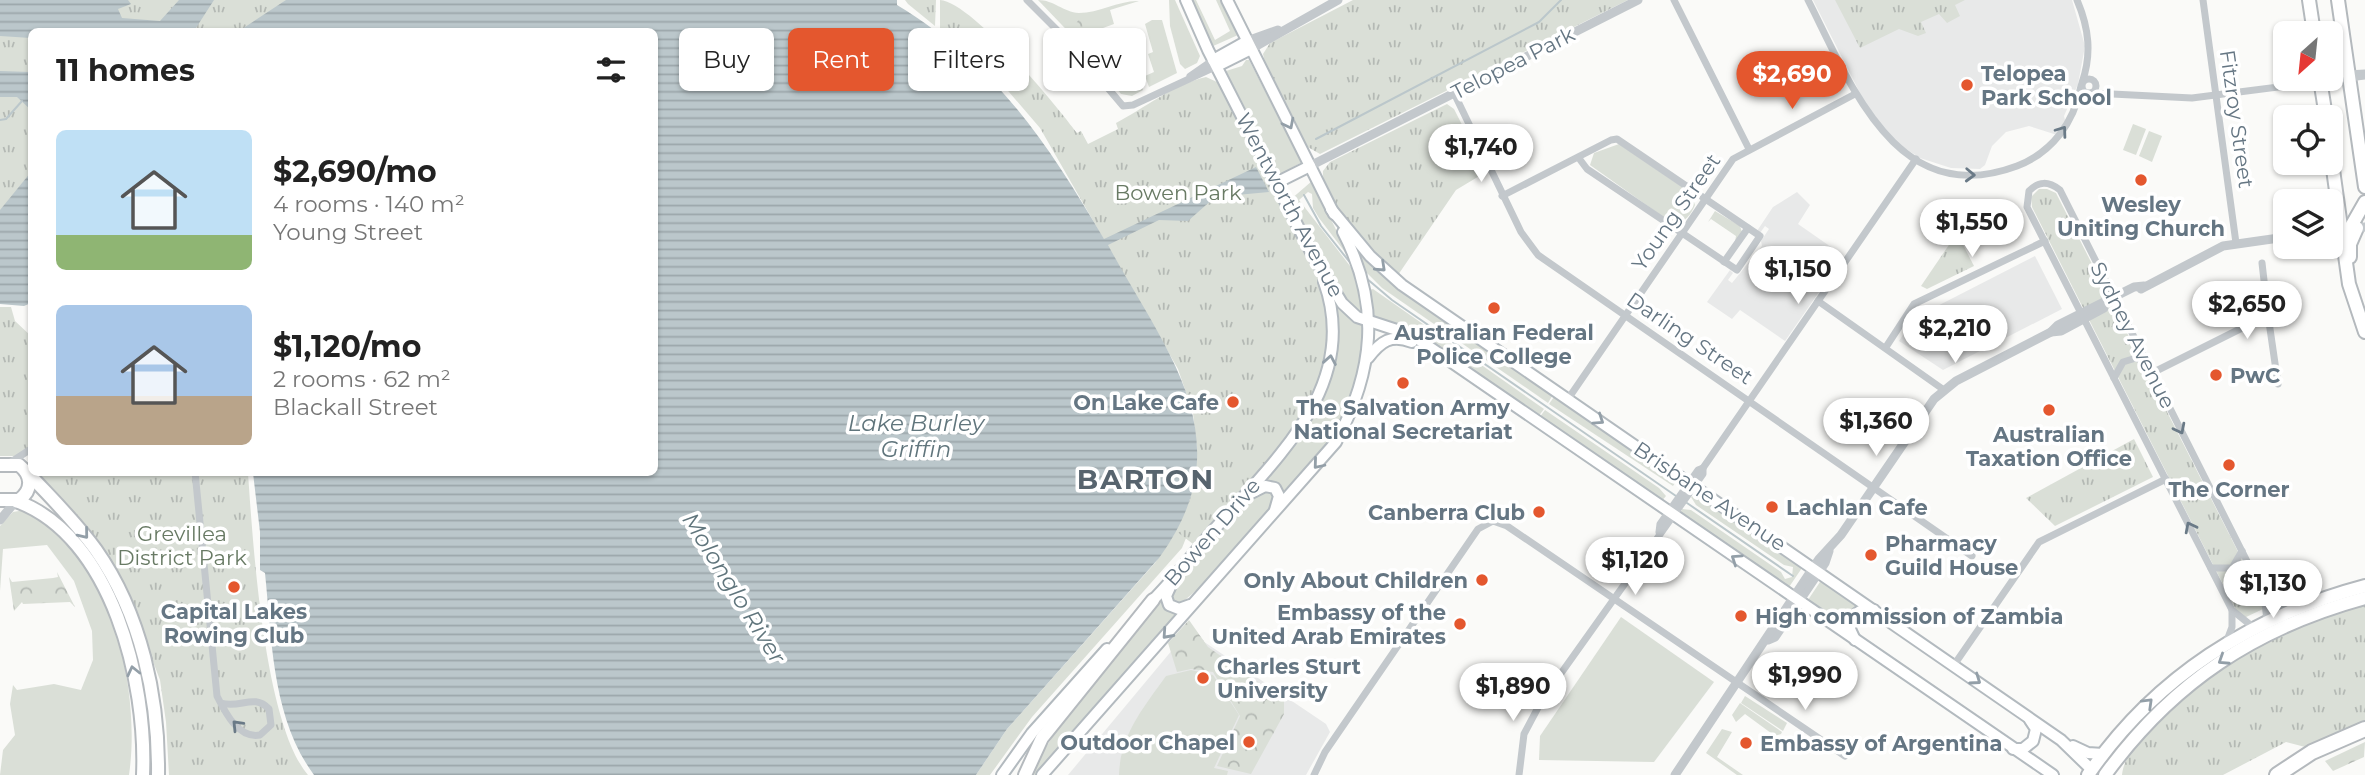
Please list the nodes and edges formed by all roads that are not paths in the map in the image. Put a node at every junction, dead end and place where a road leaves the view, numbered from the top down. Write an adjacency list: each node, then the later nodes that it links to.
1 (1027, 0): 19 (street)
2 (1186, 0): 16 (main road, Wentworth Avenue)
3 (1227, 0): 15 (main road, Wentworth Avenue)
4 (1338, 0): 13 (street)
5 (1639, 0): 28 (street, Telopea Park)
6 (1674, 0): 34 (street)
7 (1808, 0): 31 (street)
8 (2077, 0): 18 (street)
9 (2203, 0): 32 (street, Fitzroy Street)
10 (2309, 0): 12 (main road)
11 (2338, 0): 21 (main road)
12 (2312, 21)
13 (1280, 30): 14 (street); 15 (street)
14 (1268, 40): 15 (street); 17 (street)
15 (1249, 45): 16 (main road); 17 (main road, Wentworth Avenue)
16 (1215, 63): 19 (street); 26 (main road, Wentworth Avenue)
17 (1259, 64): 37 (main road, Wentworth Avenue, one-way to 37)
18 (2088, 66): 24 (street); 25 (street)
19 (1194, 75): 26 (street)
20 (2365, 75): 21 (street)
21 (2349, 76): 22 (street); 23 (street); 41 (main road)
22 (2343, 77)
23 (2343, 77)
24 (2094, 82): 25 (street); 29 (street); 30 (street)
25 (2082, 84): 29 (street); 36 (street, one-way to 25)
26 (1226, 85): 40 (main road, Wentworth Avenue)
27 (2273, 87): 32 (street)
28 (1454, 93): 37 (street, Telopea Park); 42 (street, Darling Street)
29 (2092, 93): 30 (street)
30 (2115, 93): 32 (street)
31 (1855, 94): 33 (street); 34 (street, Young Street)
32 (2216, 95): 51 (street, Fitzroy Street)
33 (1897, 148): 36 (street); 38 (street)
34 (1749, 149): 43 (street, Young Street)
35 (1578, 157): 42 (street); 43 (street); 48 (street)
36 (1916, 159): 38 (street)
37 (1310, 166): 40 (main road, Telopea Park); 45 (main road, Wentworth Avenue)
38 (1905, 175): 56 (street)
39 (2335, 175): 46 (main road)
40 (1276, 184): 52 (main road, Wentworth Avenue)
41 (2365, 187)
42 (1503, 196): 57 (street, Darling Street)
43 (1706, 199): 47 (street); 48 (street, Young Street)
44 (2365, 202): 46 (main road)
45 (1331, 209): 60 (main road, Wentworth Avenue); 70 (main road, Brisbane Avenue, one-way to 70)
46 (2345, 227): 61 (main road)
47 (1748, 228): 53 (street); 53 (street)
48 (1682, 234): 53 (street); 57 (street, Young Street)
49 (2273, 239): 51 (street)
50 (2045, 241): 55 (street, Sydney Avenue); 59 (street, Sydney Avenue); 62 (street)
51 (2236, 243): 55 (street)
52 (1312, 254): 60 (main road, Wentworth Avenue); 81 (main road, Bowen Drive, one-way to 52)
53 (1724, 262)
54 (2262, 263): 58 (street)
55 (2115, 299): 59 (street); 65 (street, Sydney Avenue)
56 (1818, 301): 62 (street); 71 (street)
57 (1626, 315): 70 (street, Young Street); 71 (street, Darling Street)
58 (2268, 315): 66 (street); 68 (street)
59 (2082, 316): 67 (street, Sydney Avenue); 69 (street)
60 (1369, 322): 63 (main road, Wentworth Avenue); 64 (main road, Bowen Drive)
61 (2365, 332)
62 (1886, 347): 69 (street)
63 (1428, 348): 64 (main road); 84 (main road, Brisbane Avenue)
64 (1367, 360): 85 (main road, Bowen Drive, one-way to 85)
65 (2147, 363): 66 (street, Sydney Avenue); 67 (street)
66 (2152, 373): 87 (street, Sydney Avenue, one-way to 87)
67 (2114, 378): 78 (street, Sydney Avenue)
68 (2278, 384)
69 (1944, 390): 79 (street)
70 (1568, 399): 80 (main road, Brisbane Avenue, one-way to 80)
71 (1749, 400): 79 (street, Darling Street); 80 (street)
72 (28, 451): 73 (street)
73 (3, 463): 75 (main road)
74 (28, 467): 75 (street)
75 (27, 472): 83 (main road)
76 (31, 476): 106 (main road, one-way to 106)
77 (195, 476): 109 (street)
78 (2166, 479): 89 (street, Sydney Avenue, one-way to 78); 107 (street)
79 (1875, 486): 88 (street, Darling Street); 91 (street)
80 (1689, 489): 84 (street); 91 (main road, Brisbane Avenue)
81 (1242, 498): 85 (main road); 90 (main road, Bowen Drive)
82 (0, 500): 83 (main road)
83 (16, 502): 86 (street); 110 (main road, one-way to 83)
84 (1674, 509): 94 (street); 97 (main road, Brisbane Avenue, one-way to 84)
85 (1272, 516): 98 (main road, Bowen Drive)
86 (0, 520)
87 (2242, 551): 89 (street); 93 (street, Sydney Avenue)
88 (1972, 556)
89 (2211, 568): 101 (street, Sydney Avenue)
90 (1179, 569): 96 (main road, Bowen Drive); 98 (main road)
91 (1817, 569): 97 (street); 100 (main road, Brisbane Avenue)
92 (2365, 586): 99 (main road)
93 (2264, 595): 99 (street); 103 (street, Sydney Avenue)
94 (1613, 598): 108 (street); 126 (street); 127 (street)
95 (2365, 598): 103 (main road)
96 (1153, 600): 123 (main road, Bowen Drive); 124 (main road)
97 (1796, 600): 104 (main road, Brisbane Avenue); 108 (street)
98 (1196, 602): 125 (main road, Bowen Drive, one-way to 125)
99 (2292, 609): 103 (main road)
100 (1876, 610): 104 (main road); 107 (main road, Brisbane Avenue)
101 (2232, 610): 102 (street, Sydney Avenue); 105 (street)
102 (2253, 627): 103 (main road, Sydney Avenue); 105 (main road)
103 (2267, 627): 131 (main road, one-way to 131)
104 (1857, 642): 114 (main road, Brisbane Avenue)
105 (2225, 644): 115 (main road, one-way to 105)
106 (144, 655): 121 (main road); 122 (main road)
107 (1954, 665): 111 (main road, Brisbane Avenue, one-way to 111)
108 (1737, 683): 116 (street); 128 (street)
109 (221, 704): 109 (street, one-way to 109)
110 (140, 711): 119 (main road); 120 (main road)
111 (2026, 715): 113 (main road, Brisbane Avenue); 114 (main road)
112 (2365, 729): 132 (highway)
113 (2061, 740): 115 (main road); 118 (main road, Brisbane Avenue)
114 (2009, 747): 117 (main road, Brisbane Avenue)
115 (2103, 754): 118 (main road)
116 (1845, 756)
117 (2036, 766): 129 (main road); 130 (main road, Brisbane Avenue)
118 (2092, 773)
119 (134, 775)
120 (143, 775)
121 (158, 775)
122 (166, 775)
123 (1002, 775)
124 (1025, 775)
125 (1042, 775)
126 (1314, 775)
127 (1519, 775)
128 (1675, 775)
129 (2046, 775)
130 (2053, 775)
131 (2105, 775)
132 (2277, 775)

